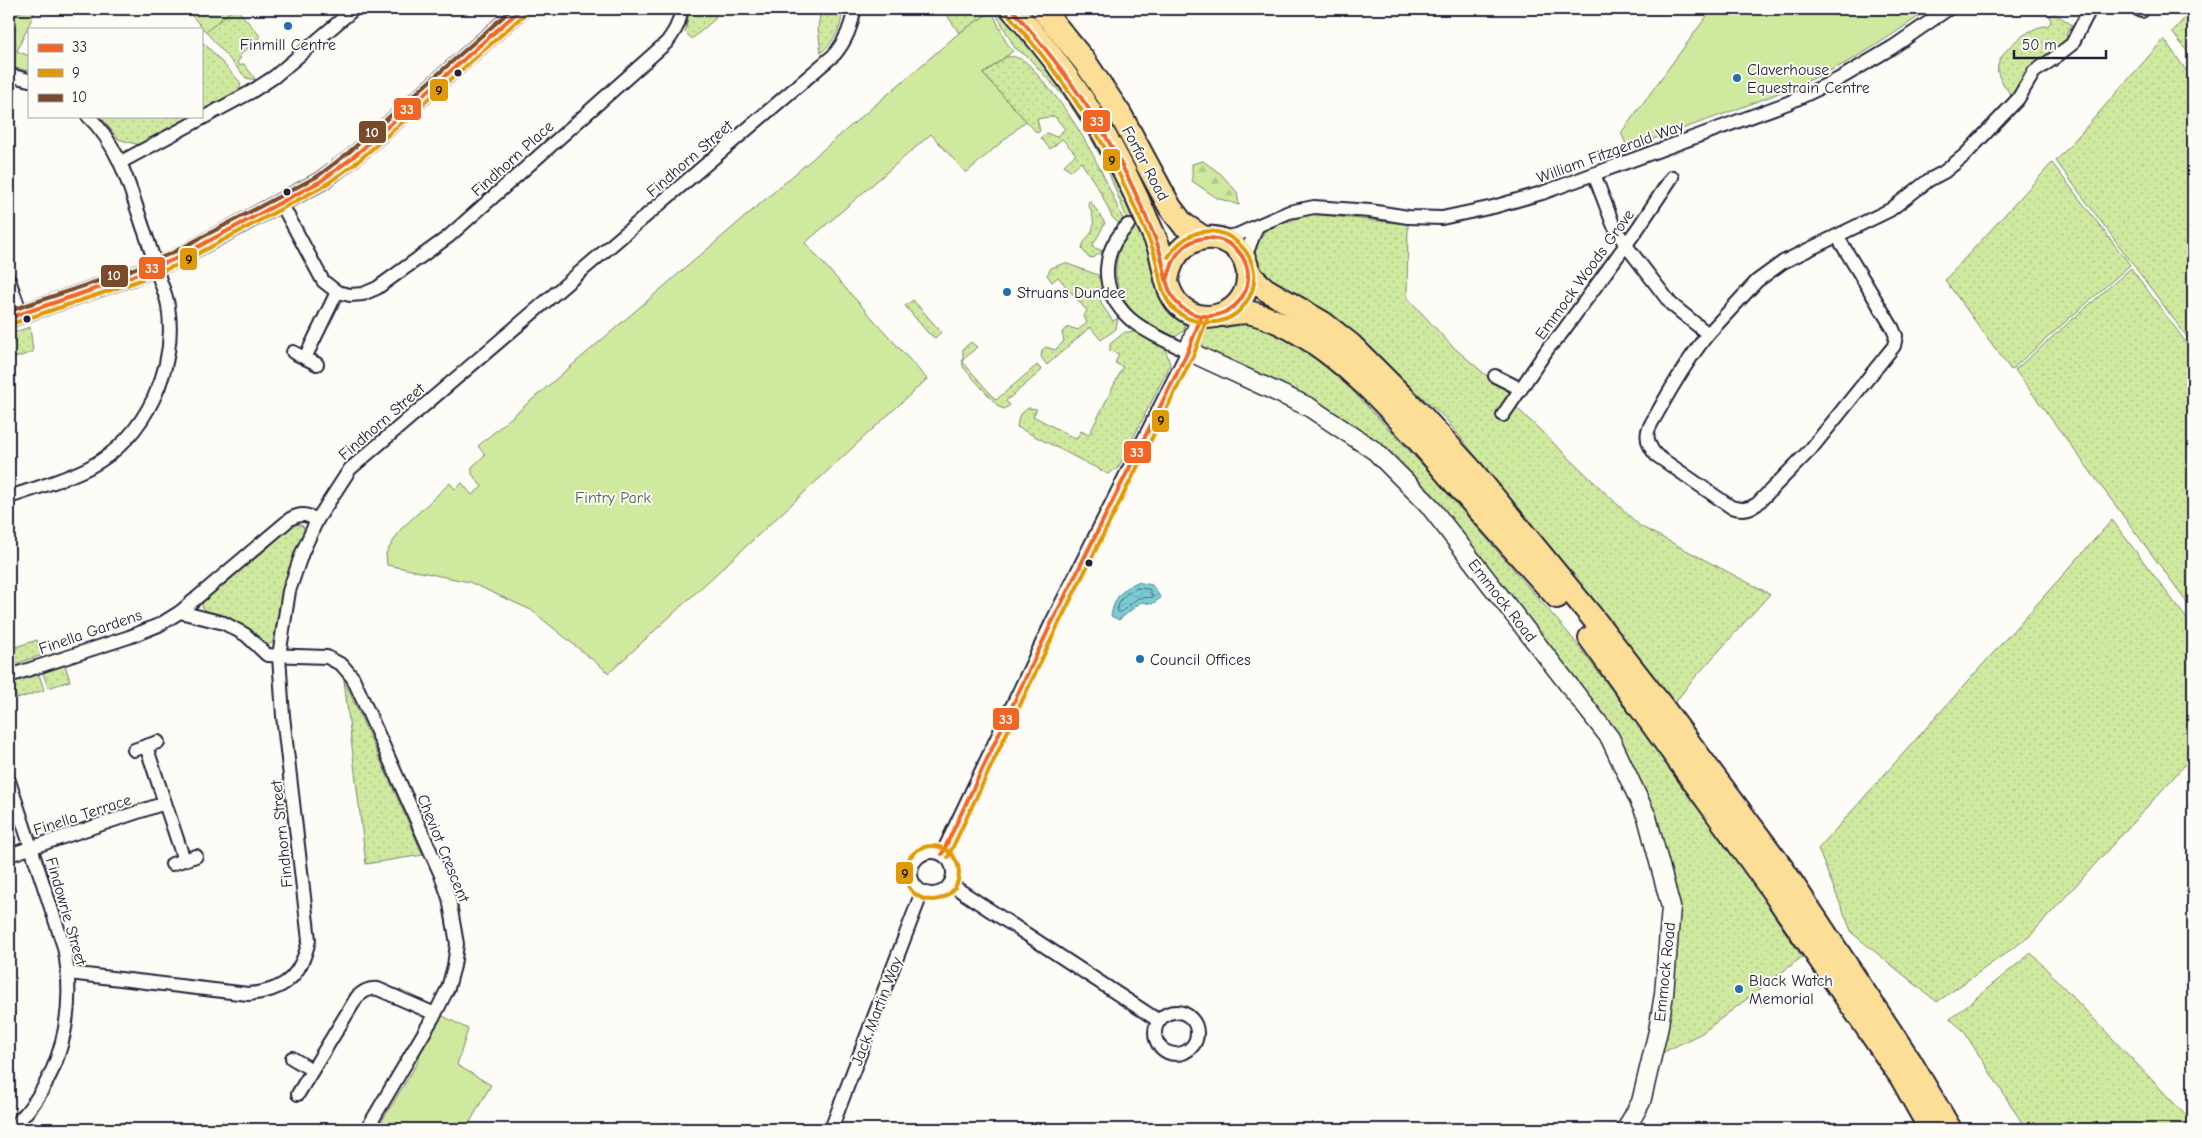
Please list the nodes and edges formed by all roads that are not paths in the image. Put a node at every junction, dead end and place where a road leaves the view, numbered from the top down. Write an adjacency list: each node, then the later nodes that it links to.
1 (354, 9): 12 (street)
2 (681, 9): 25 (street, Findhorn Place)
3 (854, 9): 37 (street, Findhorn Street)
4 (1012, 9): 24 (highway, Forfar Road)
5 (1042, 9): 19 (highway, Forfar Road)
6 (1948, 9): 13 (street, William Fitzgerald Way)
7 (2090, 9): 18 (street)
8 (515, 11): 15 (street)
9 (9, 75): 10 (street)
10 (28, 80)
11 (90, 118): 12 (street)
12 (121, 162): 22 (street)
13 (1594, 174): 17 (street, William Fitzgerald Way); 20 (street)
14 (1672, 177): 20 (street, Emmock Woods Grove)
15 (281, 203): 22 (street); 25 (street)
16 (1128, 225): 29 (street, Emmock Road)
17 (1257, 226): 19 (street, William Fitzgerald Way); 21 (street)
18 (1837, 236): 28 (street); 28 (street)
19 (1211, 238): 21 (highway); 24 (highway)
20 (1625, 244): 28 (street); 34 (street, Emmock Woods Grove)
21 (1245, 263): 27 (highway); 63 (highway)
22 (156, 267): 26 (street); 36 (street)
23 (9, 280): 26 (street)
24 (1167, 280): 27 (highway)
25 (337, 292): 31 (street)
26 (15, 316)
27 (1211, 316): 29 (street); 62 (highway)
28 (1708, 334)
29 (1188, 351): 45 (street); 61 (street, Emmock Road)
30 (293, 352): 31 (street)
31 (305, 358): 32 (street)
32 (317, 364)
33 (1496, 376): 34 (street)
34 (1521, 389): 35 (street, Emmock Woods Grove)
35 (1503, 415)
36 (9, 497)
37 (317, 520): 38 (street, Finella Gardens); 39 (street, Findhorn Street)
38 (180, 612): 39 (street); 40 (street, Finella Gardens)
39 (279, 656): 50 (street, Findhorn Street); 51 (street, Cheviot Crescent)
40 (9, 676)
41 (146, 746): 43 (street)
42 (9, 781): 44 (street, Findowrie Street)
43 (165, 803): 44 (street, Finella Terrace); 47 (street)
44 (31, 848): 46 (street, Finella Terrace); 50 (street, Findowrie Street)
45 (942, 854): 48 (street); 49 (street)
46 (9, 855)
47 (184, 860)
48 (950, 884): 49 (street); 52 (street)
49 (922, 892): 60 (street, Jack Martin Way)
50 (69, 973): 56 (street, Findowrie Street)
51 (435, 1014): 54 (street); 59 (street, Cheviot Crescent)
52 (1159, 1021)
53 (292, 1058): 54 (street)
54 (312, 1070): 55 (street)
55 (298, 1094)
56 (10, 1129)
57 (215, 1129): 58 (street)
58 (221, 1129)
59 (367, 1129)
60 (831, 1129)
61 (1626, 1129)
62 (1930, 1129)
63 (1950, 1129)

